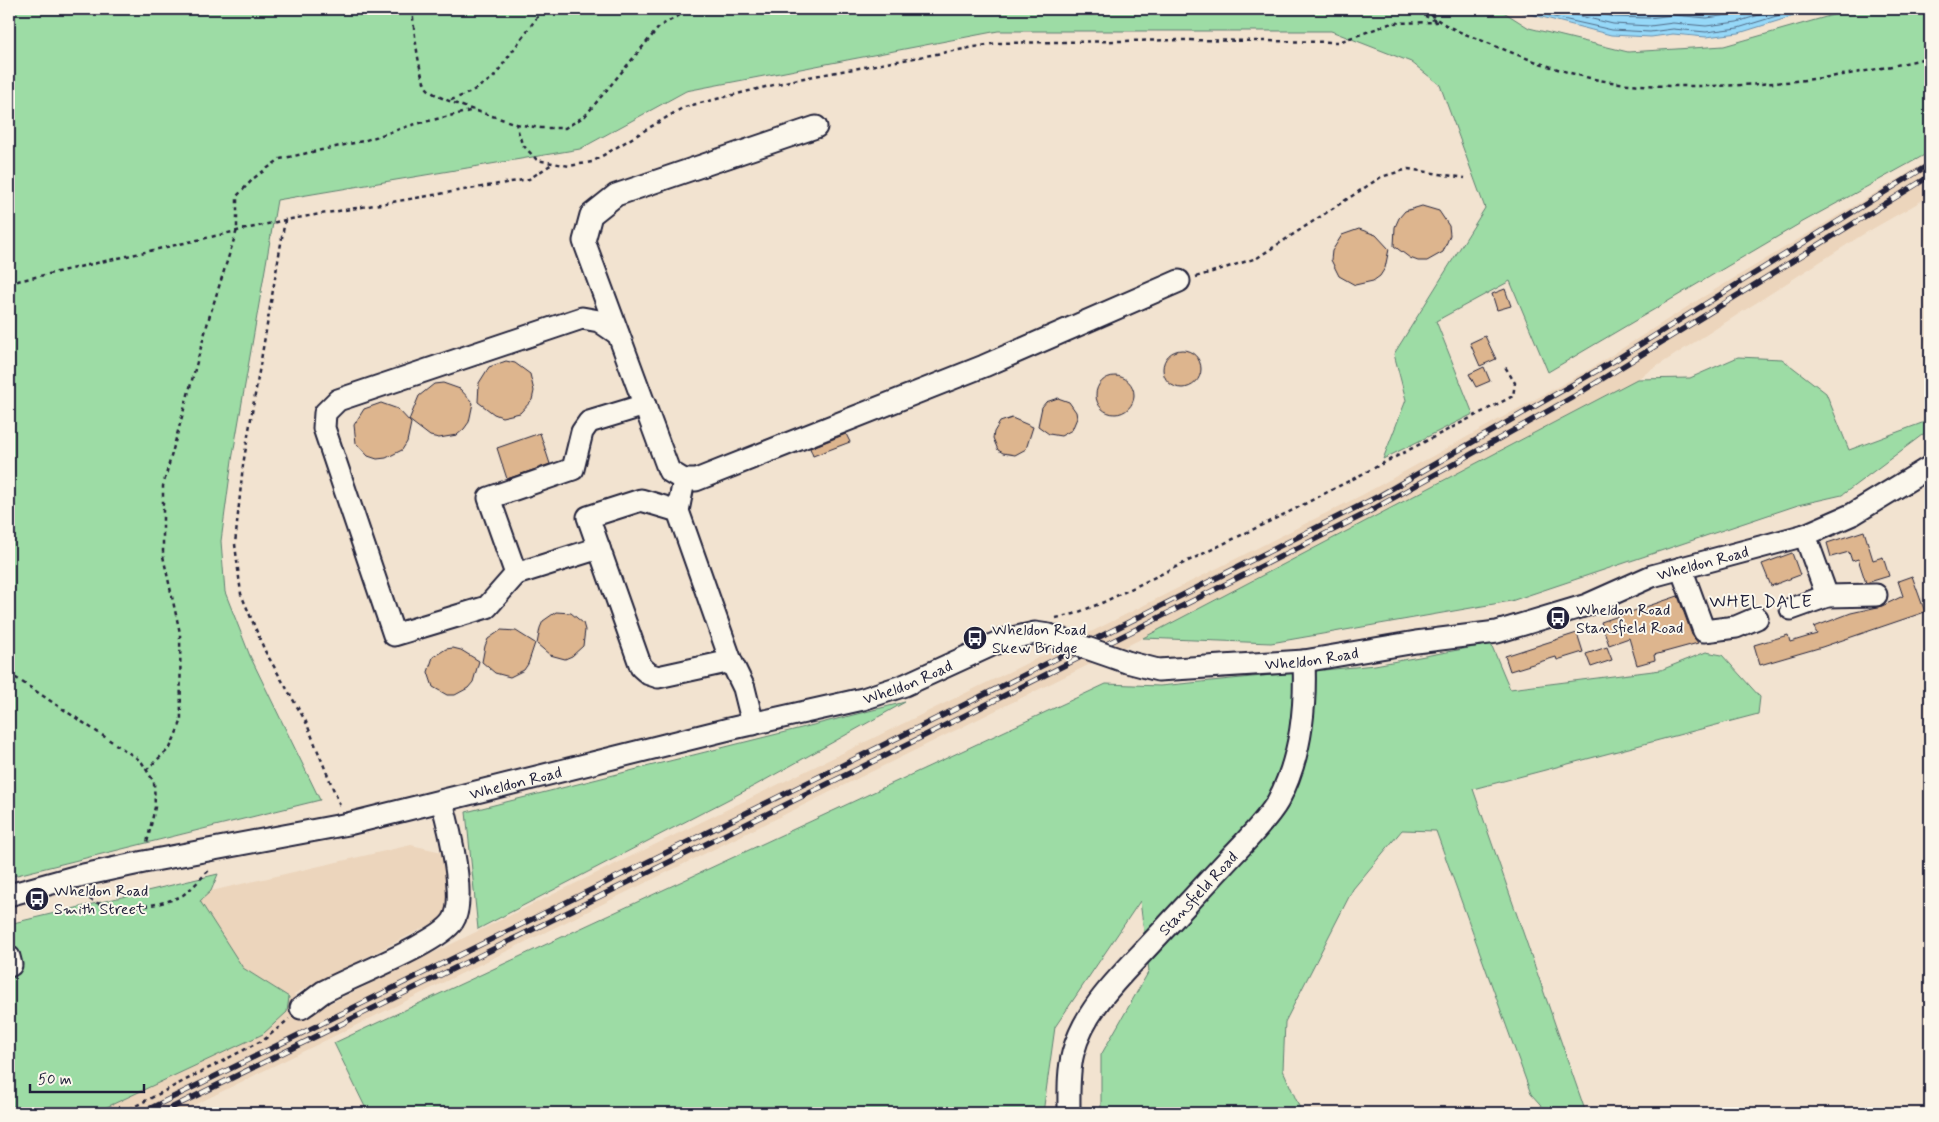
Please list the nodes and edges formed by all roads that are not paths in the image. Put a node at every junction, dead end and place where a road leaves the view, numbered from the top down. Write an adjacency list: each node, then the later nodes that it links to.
1 (816, 127): 3 (street)
2 (1179, 281): 6 (street)
3 (618, 334): 4 (street); 11 (street)
4 (645, 405): 6 (street); 11 (street)
5 (1930, 467): 8 (street, Wheldon Road)
6 (684, 480): 7 (street)
7 (678, 511): 9 (street); 16 (street)
8 (1805, 535): 10 (street, Wheldon Road); 13 (street)
9 (599, 548): 11 (street); 16 (street)
10 (1681, 568): 15 (street); 17 (street, Wheldon Road)
11 (516, 574)
12 (1876, 595): 13 (street)
13 (1827, 596): 14 (street)
14 (1791, 609)
15 (1757, 618)
16 (731, 661): 18 (street)
17 (1304, 661): 18 (street, Wheldon Road, bridge); 24 (street, Stansfield Road)
18 (753, 724): 19 (street, Wheldon Road)
19 (442, 802): 20 (street, Wheldon Road); 23 (street)
20 (9, 895)
21 (9, 957): 22 (street)
22 (9, 966)
23 (302, 1008)
24 (1069, 1113)

